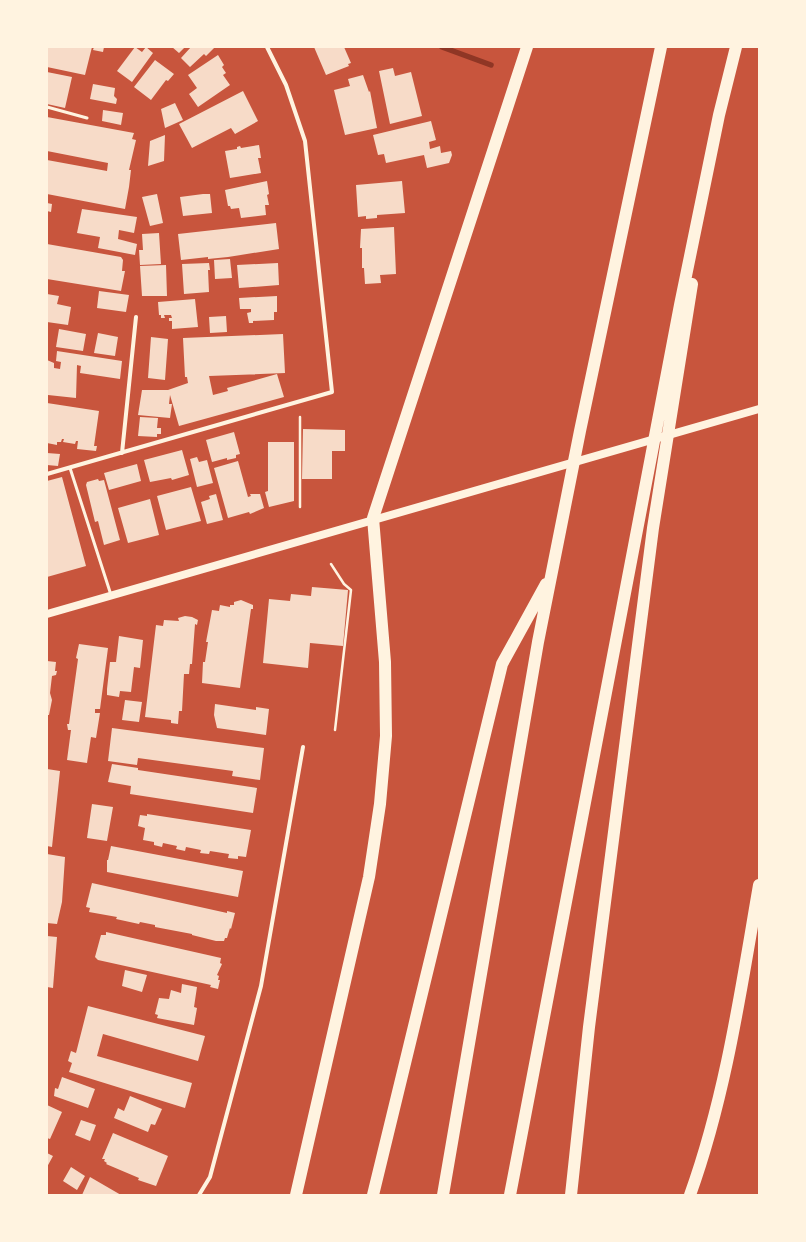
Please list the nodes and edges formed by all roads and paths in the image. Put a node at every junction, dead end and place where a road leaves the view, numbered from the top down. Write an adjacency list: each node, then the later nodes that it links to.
1 (267, 47): 11 (street)
2 (527, 47): 15 (highway)
3 (661, 47): 17 (highway)
4 (736, 47): 6 (highway)
5 (47, 108): 7 (lane)
6 (719, 115): 27 (highway); 28 (highway)
7 (86, 118)
8 (136, 317): 11 (street)
9 (759, 409): 15 (main road)
10 (300, 417): 14 (path)
11 (122, 453): 12 (street)
12 (70, 468): 13 (street); 18 (lane)
13 (47, 474)
14 (300, 507)
15 (373, 518): 18 (main road); 24 (highway)
16 (331, 564): 20 (path)
17 (551, 574): 25 (highway); 26 (highway)
18 (111, 595): 19 (main road)
19 (47, 614)
20 (335, 730)
21 (303, 747): 23 (street)
22 (759, 885): 29 (highway)
23 (199, 1195)
24 (296, 1195)
25 (373, 1195)
26 (443, 1195)
27 (510, 1195)
28 (571, 1195)
29 (690, 1195)

